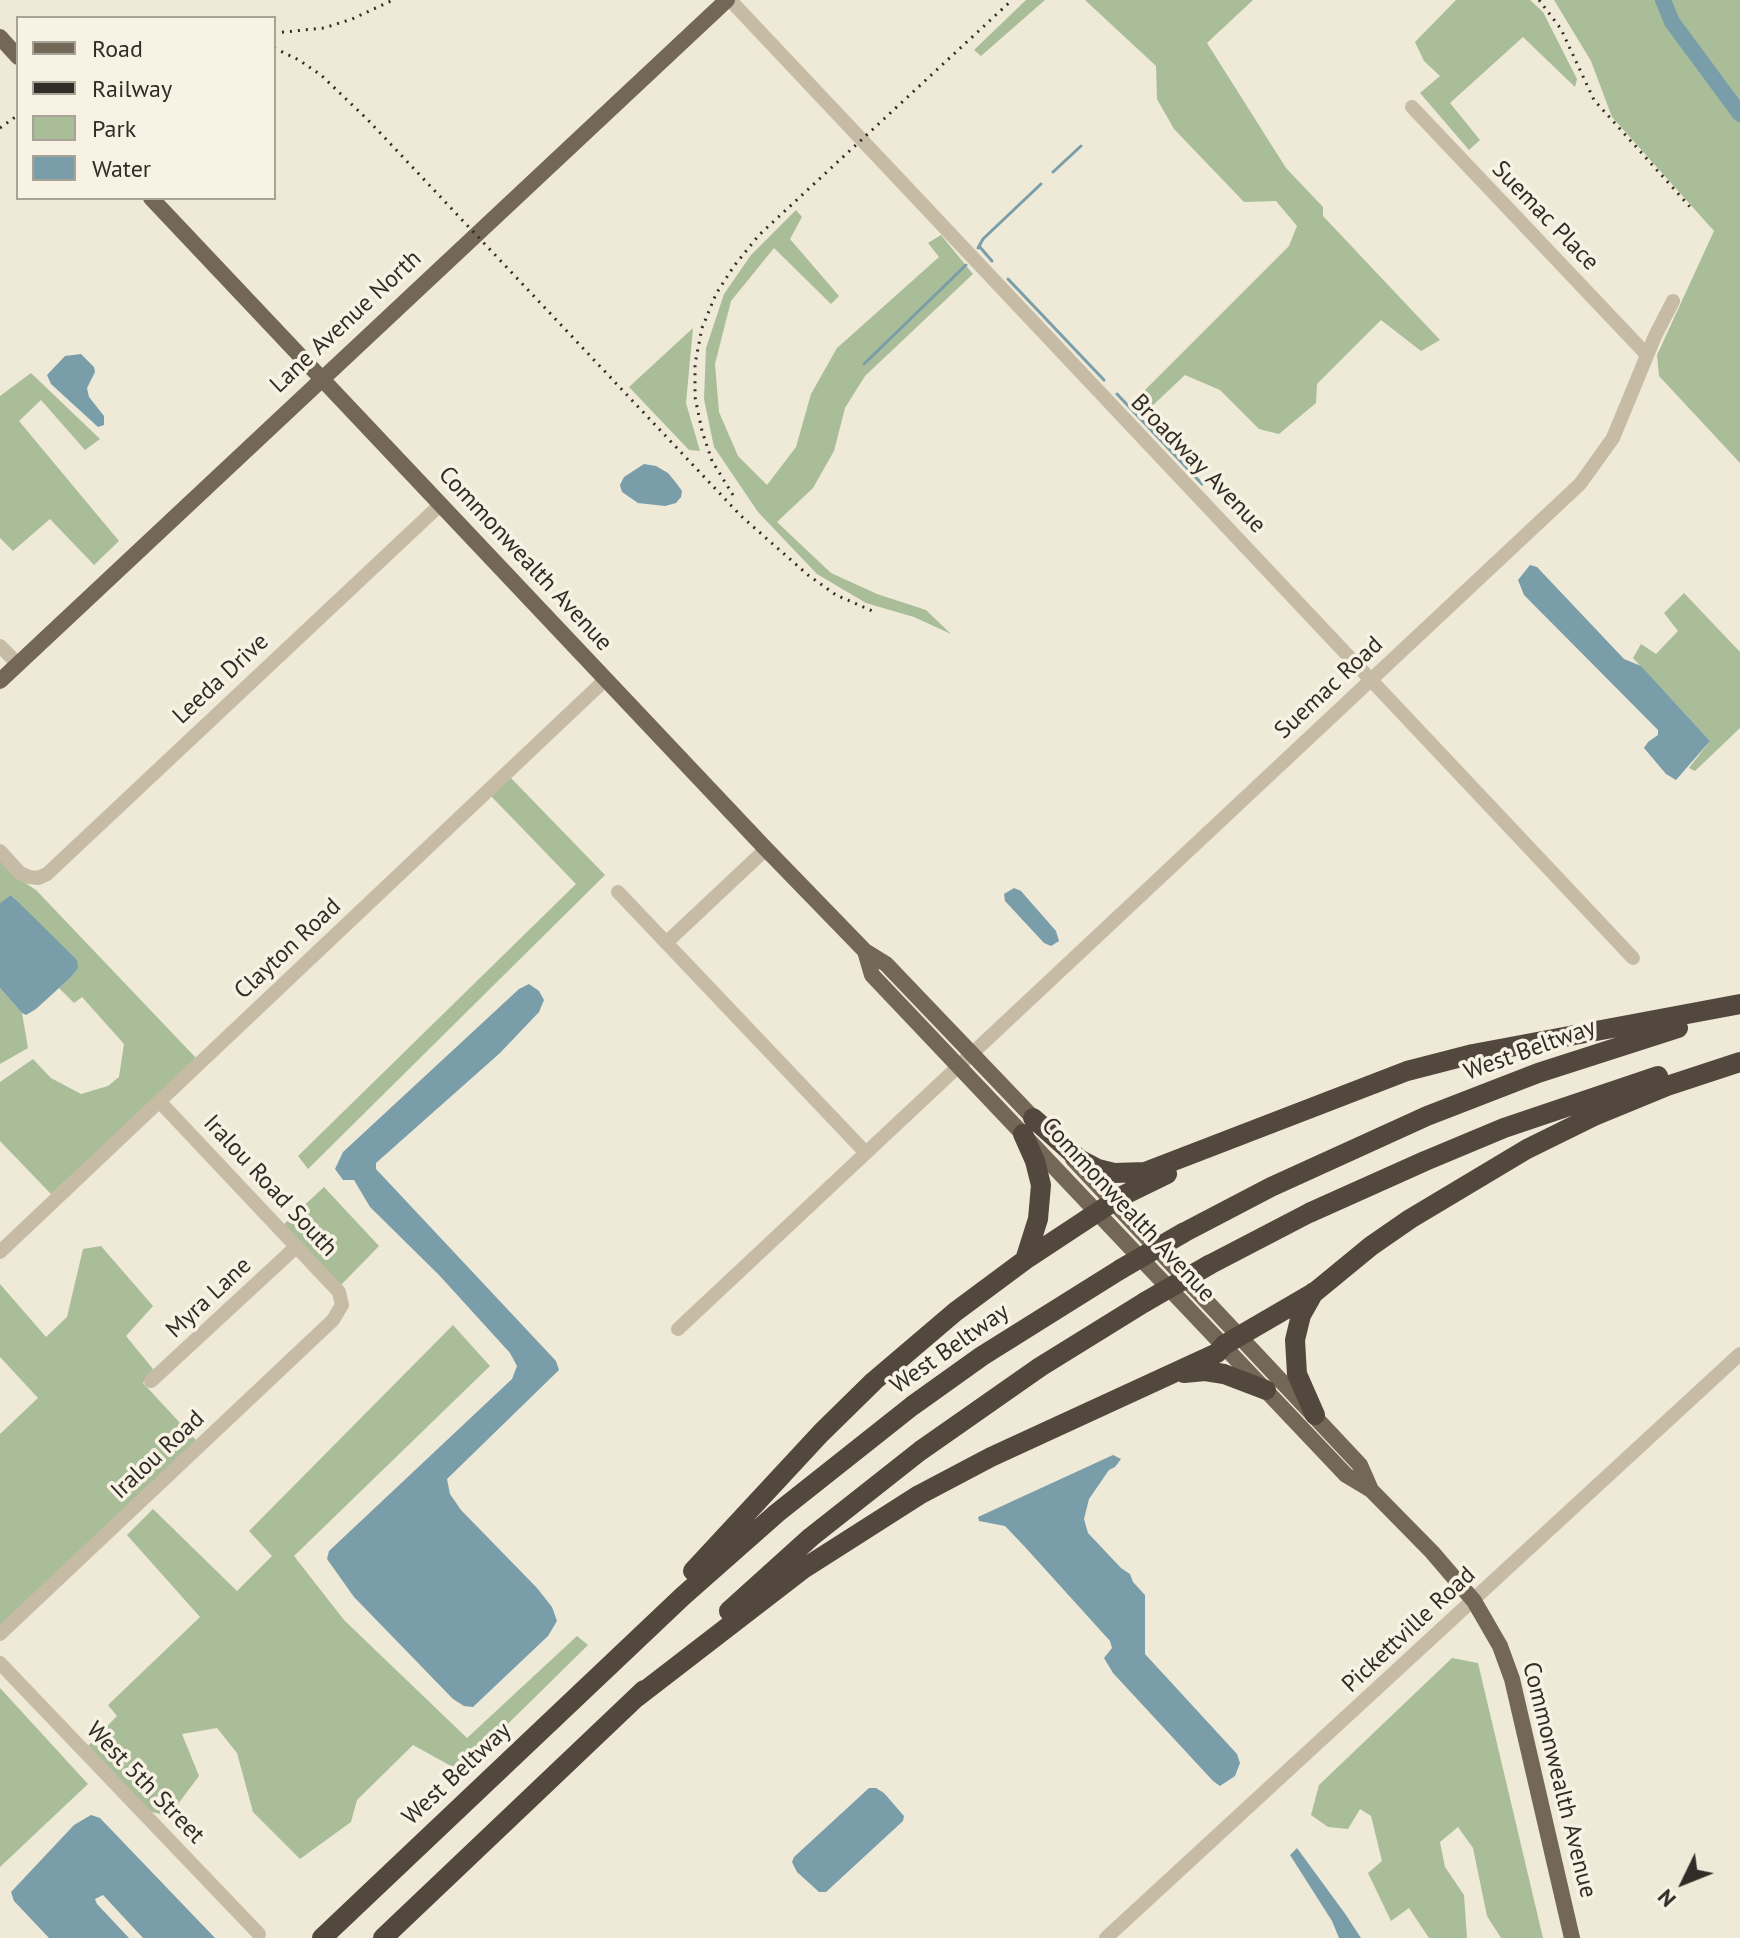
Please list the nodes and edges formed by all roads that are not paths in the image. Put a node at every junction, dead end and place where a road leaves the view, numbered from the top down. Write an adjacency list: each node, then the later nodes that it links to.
1 (729, 0): 8 (main road, Lane Avenue North); 13 (street, Broadway Avenue)
2 (0, 37): 3 (main road)
3 (16, 55)
4 (1412, 107): 7 (street, Suemac Place)
5 (153, 200): 8 (main road, Commonwealth Avenue)
6 (1673, 301): 7 (street, Suemac Road)
7 (1647, 355): 13 (street, Suemac Road)
8 (321, 378): 9 (main road, Commonwealth Avenue); 11 (main road, Lane Avenue North)
9 (440, 505): 12 (main road, Commonwealth Avenue); 16 (street, Leeda Drive)
10 (0, 646): 11 (street)
11 (18, 664): 14 (main road, Lane Avenue North)
12 (606, 679): 15 (main road, Commonwealth Avenue); 27 (street, Clayton Road)
13 (1371, 679): 20 (street, Broadway Avenue); 24 (street, Suemac Road)
14 (0, 681)
15 (766, 849): 18 (street); 19 (main road, Commonwealth Avenue)
16 (0, 851)
17 (618, 892): 18 (street)
18 (667, 942): 30 (street)
19 (865, 951): 24 (main road, Commonwealth Avenue); 26 (main road, Commonwealth Avenue)
20 (1633, 958)
21 (1740, 1004): 28 (highway)
22 (1740, 1011): 48 (highway, West Beltway, bridge)
23 (1740, 1053): 49 (highway, bridge)
24 (972, 1054): 26 (street, Suemac Road); 29 (main road, Commonwealth Avenue)
25 (1740, 1062): 35 (highway)
26 (959, 1066): 29 (main road, Commonwealth Avenue); 30 (street, Suemac Road)
27 (159, 1101): 32 (street, Iralou Road South); 33 (street, Clayton Road)
28 (1286, 1118): 29 (highway); 31 (highway)
29 (1028, 1126): 31 (main road, Commonwealth Avenue); 34 (highway)
30 (866, 1153): 37 (street, Suemac Road)
31 (1107, 1208): 34 (highway); 38 (main road, Commonwealth Avenue)
32 (296, 1247): 36 (street, Iralou Road South); 41 (street, Myra Lane)
33 (0, 1252)
34 (1025, 1260): 48 (highway)
35 (1315, 1292): 38 (highway); 43 (highway)
36 (342, 1305): 46 (street, Iralou Road)
37 (678, 1329)
38 (1232, 1341): 40 (highway); 42 (main road, Commonwealth Avenue); 43 (main road, Commonwealth Avenue)
39 (1740, 1354): 45 (street, Pickettville Road)
40 (1172, 1374): 42 (highway); 49 (highway)
41 (151, 1381)
42 (1266, 1390): 44 (main road, Commonwealth Avenue)
43 (1315, 1415): 44 (main road, Commonwealth Avenue)
44 (1371, 1490): 45 (main road, Commonwealth Avenue)
45 (1474, 1601): 53 (street, Pickettville Road); 54 (main road, Commonwealth Avenue)
46 (0, 1634)
47 (0, 1663): 50 (street, West 5th Street)
48 (585, 1689): 51 (highway, West Beltway)
49 (637, 1697): 52 (highway)
50 (259, 1934)
51 (322, 1938)
52 (383, 1938)
53 (1106, 1938)
54 (1572, 1938)

